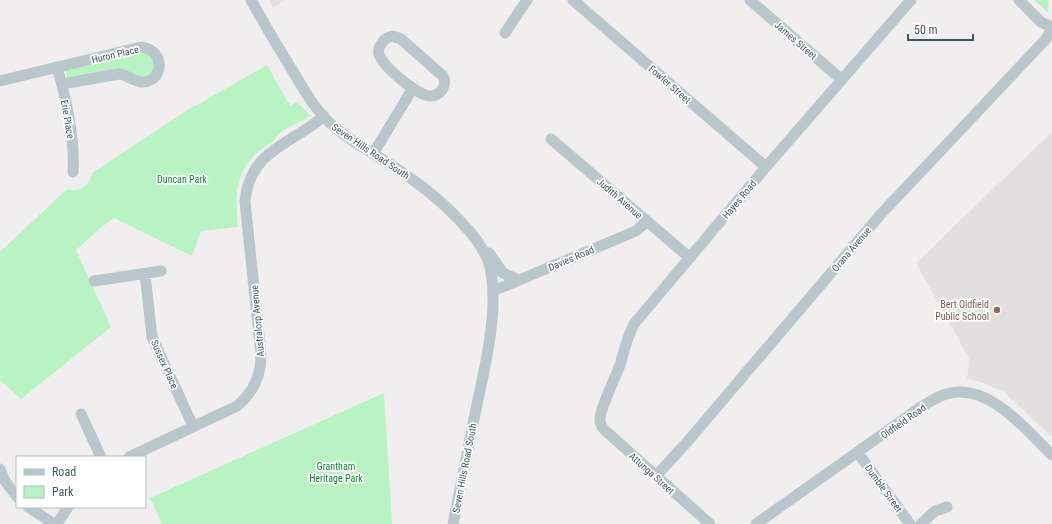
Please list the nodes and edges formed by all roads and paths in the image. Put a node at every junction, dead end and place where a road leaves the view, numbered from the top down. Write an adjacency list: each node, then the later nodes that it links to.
1 (251, 0): 14 (street, Seven Hills Road South)
2 (527, 0): 8 (street)
3 (573, 0): 19 (street, Fowler Street)
4 (750, 0): 10 (street, James Street)
5 (911, 0): 10 (street, Hayes Road)
6 (1019, 0): 7 (street)
7 (1052, 28): 37 (street, Orana Avenue)
8 (505, 33)
9 (57, 67): 11 (street, Huron Place); 12 (street, Erie Place); 12 (street, Huron Place)
10 (842, 80): 19 (street, Hayes Road)
11 (0, 82)
12 (62, 84): 20 (street, Erie Place)
13 (413, 88): 13 (street); 18 (street)
14 (324, 116): 15 (street, Seven Hills Road South); 17 (street, Australorp Avenue)
15 (332, 125): 17 (street, Australorp Avenue); 18 (street, Seven Hills Road South)
16 (551, 139): 21 (street, Judith Avenue)
17 (280, 147): 31 (street, Australorp Avenue)
18 (373, 154): 22 (street, Seven Hills Road South)
19 (766, 167): 23 (street, Hayes Road)
20 (73, 172)
21 (647, 221): 23 (street, Judith Avenue); 27 (street, Davies Road)
22 (482, 248): 27 (street, Seven Hills Road South); 28 (street, Seven Hills Road South)
23 (690, 258): 30 (street, Hayes Road)
24 (161, 272): 25 (street)
25 (145, 274): 26 (street); 31 (street, Sussex Place)
26 (94, 280)
27 (519, 280): 28 (street, Davies Road)
28 (493, 291): 43 (street, Seven Hills Road South)
29 (81, 414): 34 (street)
30 (600, 418): 37 (street, Attunga Street)
31 (193, 426): 35 (street, Australorp Avenue)
32 (858, 453): 33 (street, Oldfield Road); 45 (street, Oldfield Road); 46 (street, Dumble Street)
33 (1052, 455)
34 (101, 456)
35 (131, 456)
36 (0, 469): 38 (street)
37 (656, 476): 44 (street, Attunga Street)
38 (16, 496)
39 (947, 507): 47 (street)
40 (30, 508): 42 (street)
41 (67, 508): 42 (street)
42 (55, 524)
43 (453, 524)
44 (710, 524)
45 (756, 524)
46 (910, 524)
47 (921, 524)

